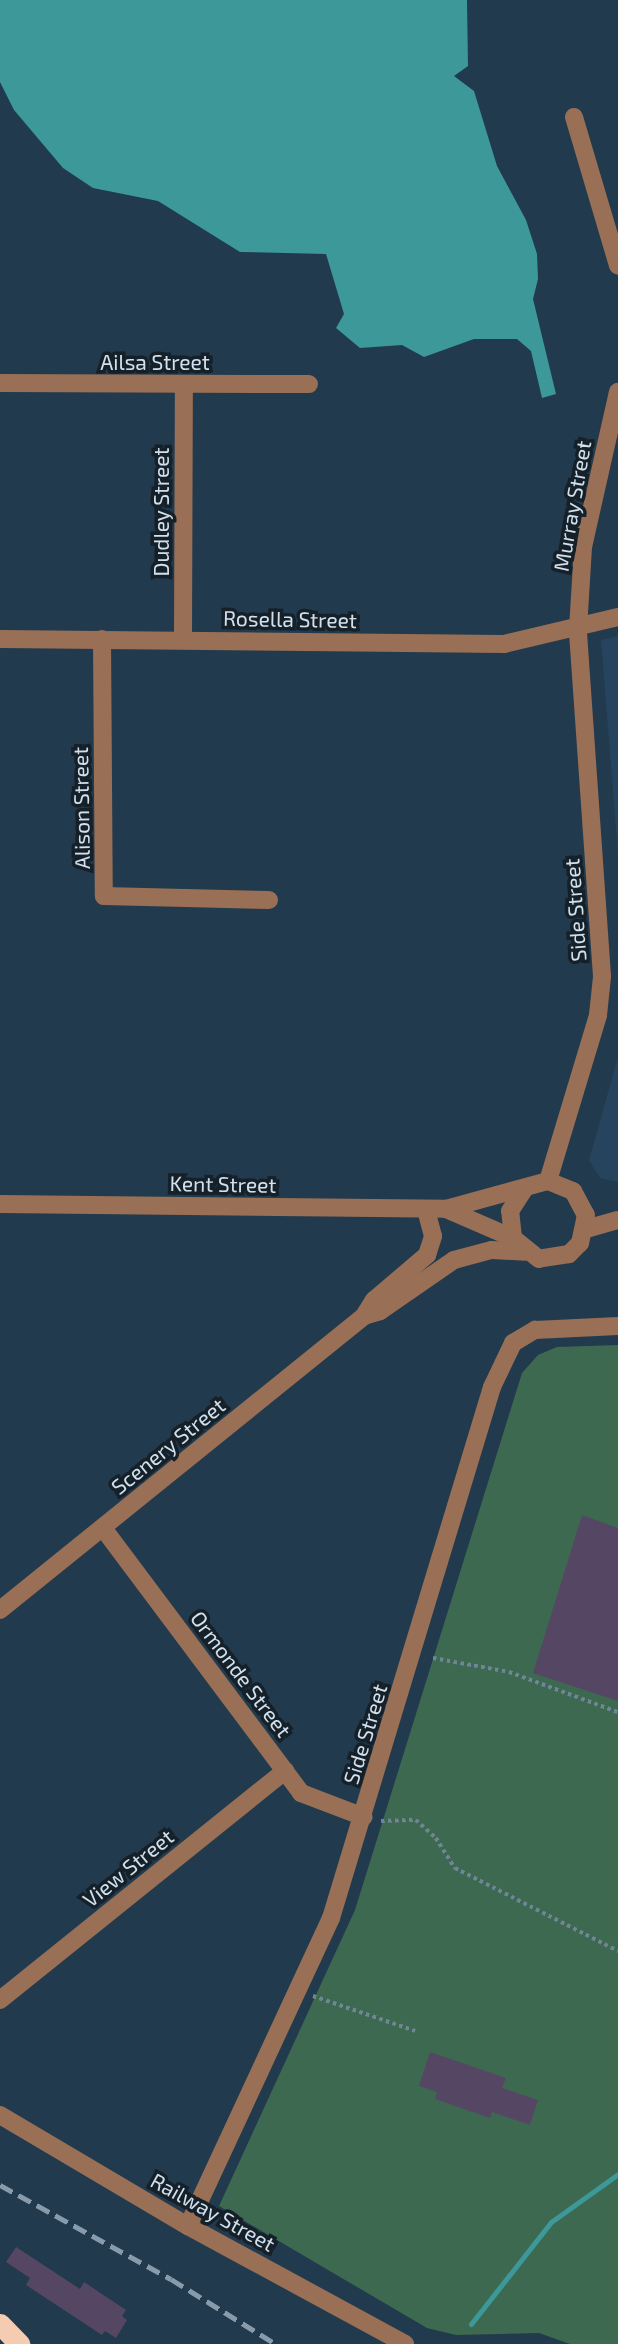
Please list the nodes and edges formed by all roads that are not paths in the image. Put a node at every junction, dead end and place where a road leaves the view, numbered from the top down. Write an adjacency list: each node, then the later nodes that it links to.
1 (575, 117): 2 (street)
2 (618, 266)
3 (0, 383): 5 (street, Ailsa Street)
4 (309, 384): 5 (street, Ailsa Street)
5 (184, 385): 11 (street, Dudley Street)
6 (618, 393): 8 (street, Murray Street)
7 (618, 617): 8 (street, Rosella Street)
8 (578, 629): 11 (street, Rosella Street); 13 (street, Side Street)
9 (0, 639): 10 (street, Rosella Street)
10 (102, 639): 11 (street, Rosella Street); 12 (street, Alison Street)
11 (183, 640)
12 (269, 900)
13 (548, 1181): 14 (street); 19 (street)
14 (525, 1188): 17 (street, Kent Street); 20 (street)
15 (0, 1204): 16 (street, Kent Street)
16 (426, 1209): 17 (street, Kent Street); 22 (street, Scenery Street)
17 (446, 1209): 20 (street, Kent Street)
18 (618, 1220): 19 (street)
19 (586, 1229): 21 (street)
20 (513, 1238): 21 (street)
21 (525, 1252): 22 (street, Scenery Street)
22 (364, 1316): 24 (street, Scenery Street)
23 (618, 1326): 27 (street, Side Street)
24 (103, 1528): 25 (street, Scenery Street); 26 (street, Ormonde Street)
25 (0, 1610)
26 (285, 1772): 27 (street, Ormonde Street); 28 (street, View Street)
27 (364, 1817): 30 (street, Side Street)
28 (0, 2000)
29 (0, 2115): 30 (street, Railway Street)
30 (188, 2226): 33 (street, Railway Street)
31 (0, 2324): 32 (highway)
32 (19, 2344)
33 (405, 2344)

